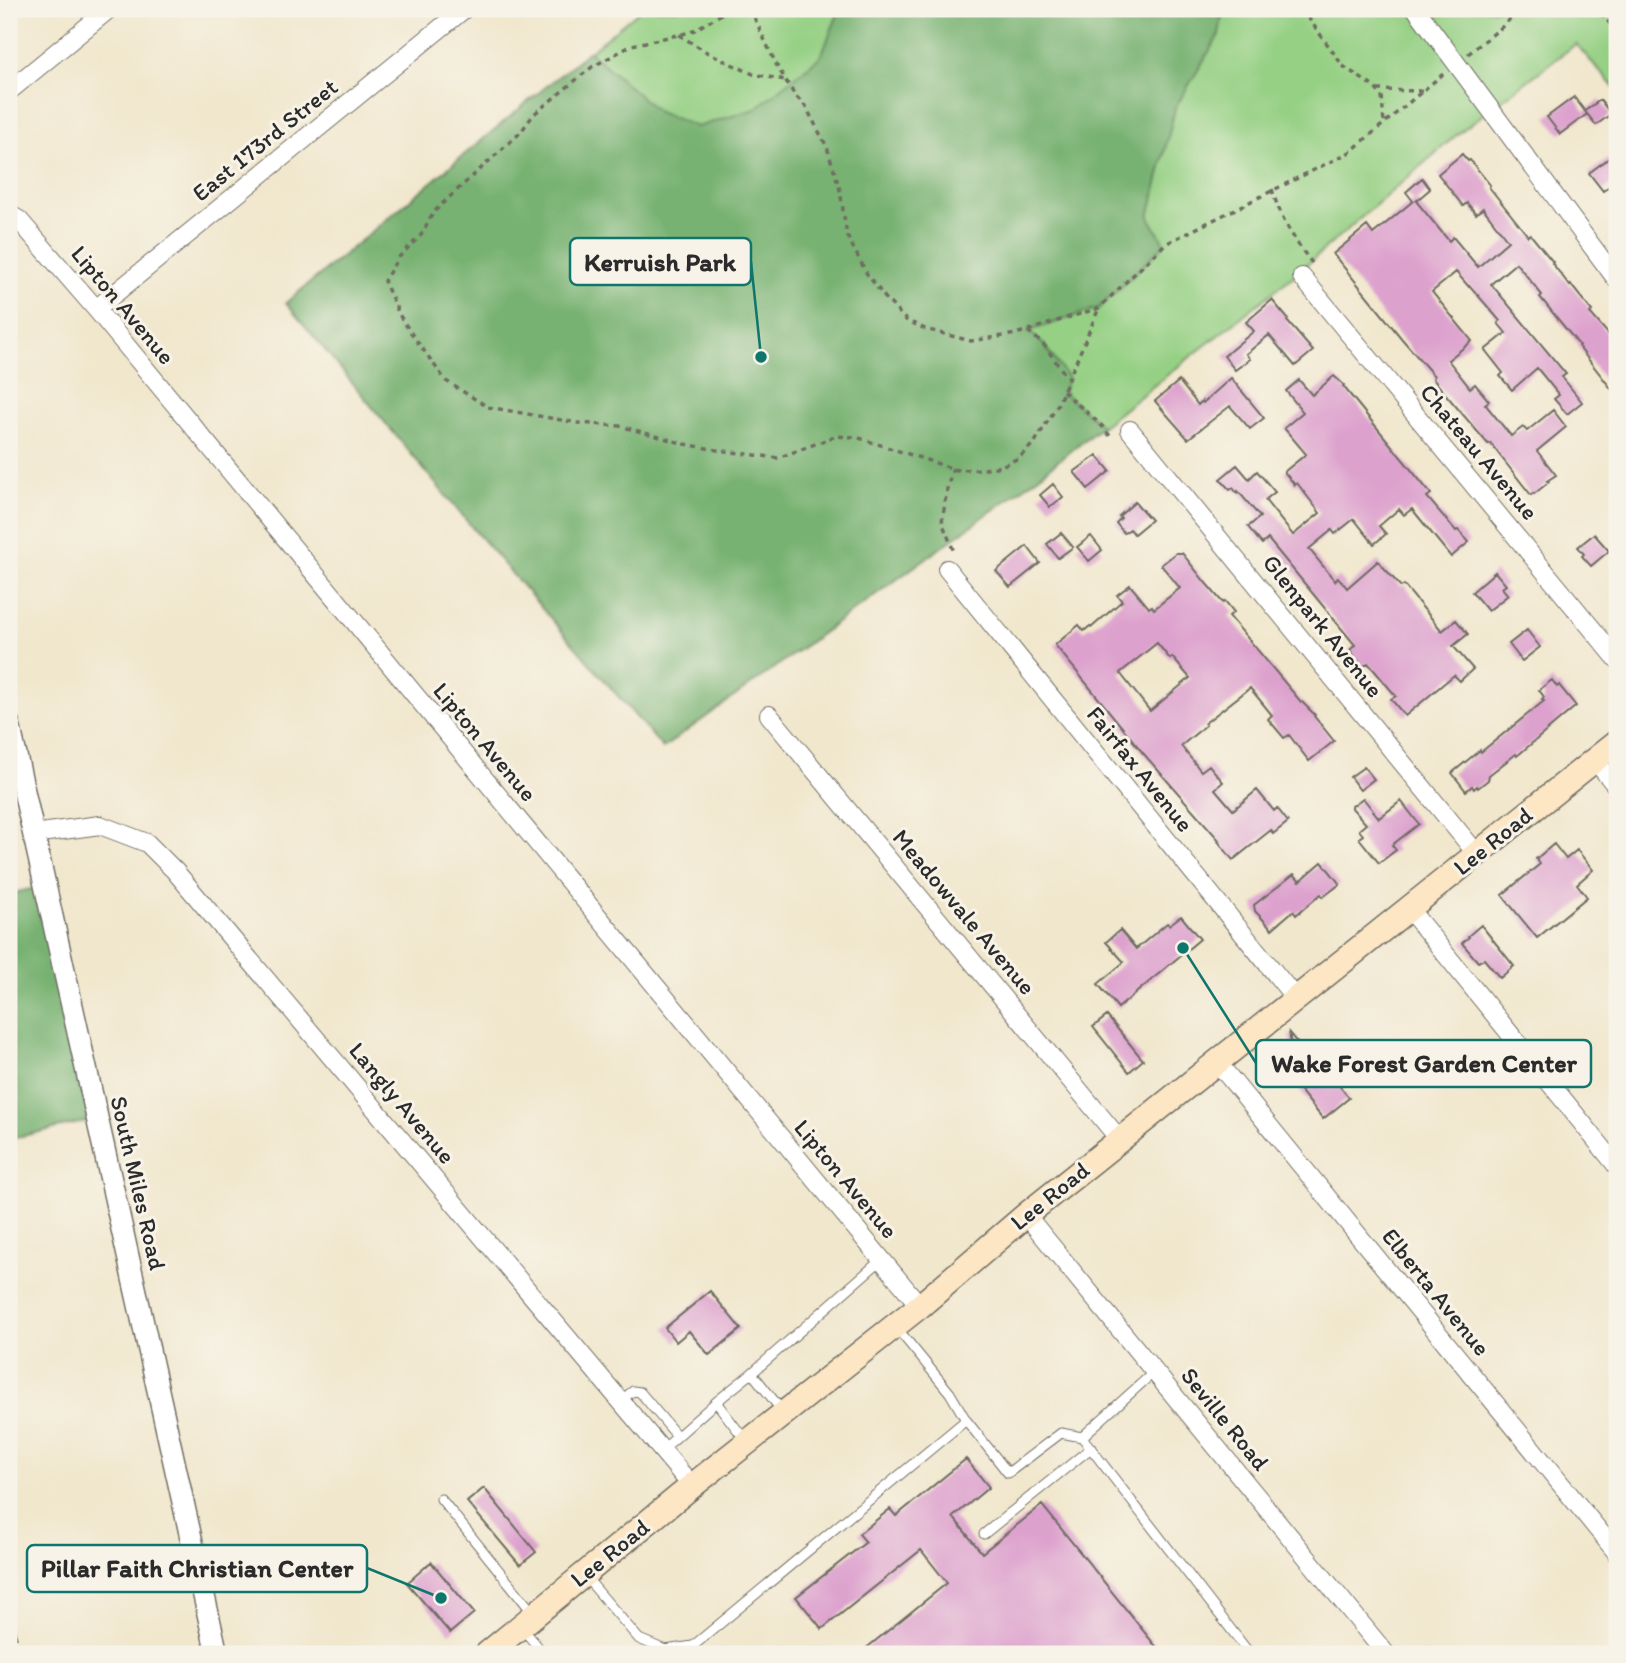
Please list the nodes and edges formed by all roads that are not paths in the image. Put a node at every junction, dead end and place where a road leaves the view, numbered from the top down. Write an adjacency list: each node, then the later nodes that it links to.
1 (110, 9): 4 (street)
2 (464, 9): 8 (street, East 173rd Street)
3 (1416, 9): 7 (street)
4 (9, 91)
5 (9, 214): 8 (street, Lipton Avenue)
6 (1311, 273): 11 (street, Chateau Avenue)
7 (1617, 280)
8 (96, 309): 25 (street, Lipton Avenue)
9 (1130, 430): 18 (street, Glenpark Avenue)
10 (952, 564): 20 (street, Fairfax Avenue)
11 (1617, 659)
12 (769, 715): 22 (street, Meadowvale Avenue)
13 (9, 724): 17 (street, South Miles Road)
14 (1617, 742): 15 (main road, Lee Road)
15 (1595, 760): 16 (street); 18 (main road, Lee Road)
16 (1617, 787)
17 (33, 834): 30 (street, Langly Avenue); 45 (street, South Miles Road)
18 (1478, 854): 19 (main road, Lee Road)
19 (1409, 909): 20 (main road, Lee Road); 23 (street)
20 (1296, 999): 21 (main road, Lee Road)
21 (1217, 1062): 22 (main road, Lee Road); 42 (street, Elberta Avenue)
22 (1120, 1140): 24 (main road, Lee Road)
23 (1617, 1166)
24 (1026, 1215): 26 (main road, Lee Road); 28 (street, Seville Road)
25 (881, 1260): 26 (street, Lipton Avenue); 29 (lane)
26 (920, 1306): 27 (main road, Lee Road)
27 (894, 1326): 32 (main road, Lee Road); 33 (lane)
28 (1154, 1372): 35 (lane); 49 (street, Seville Road)
29 (752, 1373): 31 (lane); 32 (lane)
30 (620, 1401): 34 (lane); 38 (street, Langly Avenue)
31 (716, 1402): 34 (lane); 36 (lane)
32 (784, 1413): 36 (main road, Lee Road)
33 (966, 1420): 35 (lane); 43 (lane)
34 (677, 1436): 38 (lane)
35 (1082, 1437): 37 (lane)
36 (747, 1443): 39 (main road, Lee Road)
37 (1091, 1448): 41 (lane); 48 (lane)
38 (661, 1451): 39 (street, Langly Avenue)
39 (692, 1486): 43 (main road, Lee Road)
40 (441, 1499): 44 (lane)
41 (984, 1534)
42 (1617, 1553)
43 (584, 1575): 44 (main road, Lee Road)
44 (528, 1621): 46 (main road, Lee Road); 47 (lane)
45 (217, 1654)
46 (487, 1654)
47 (544, 1654)
48 (1250, 1654)
49 (1386, 1654)

